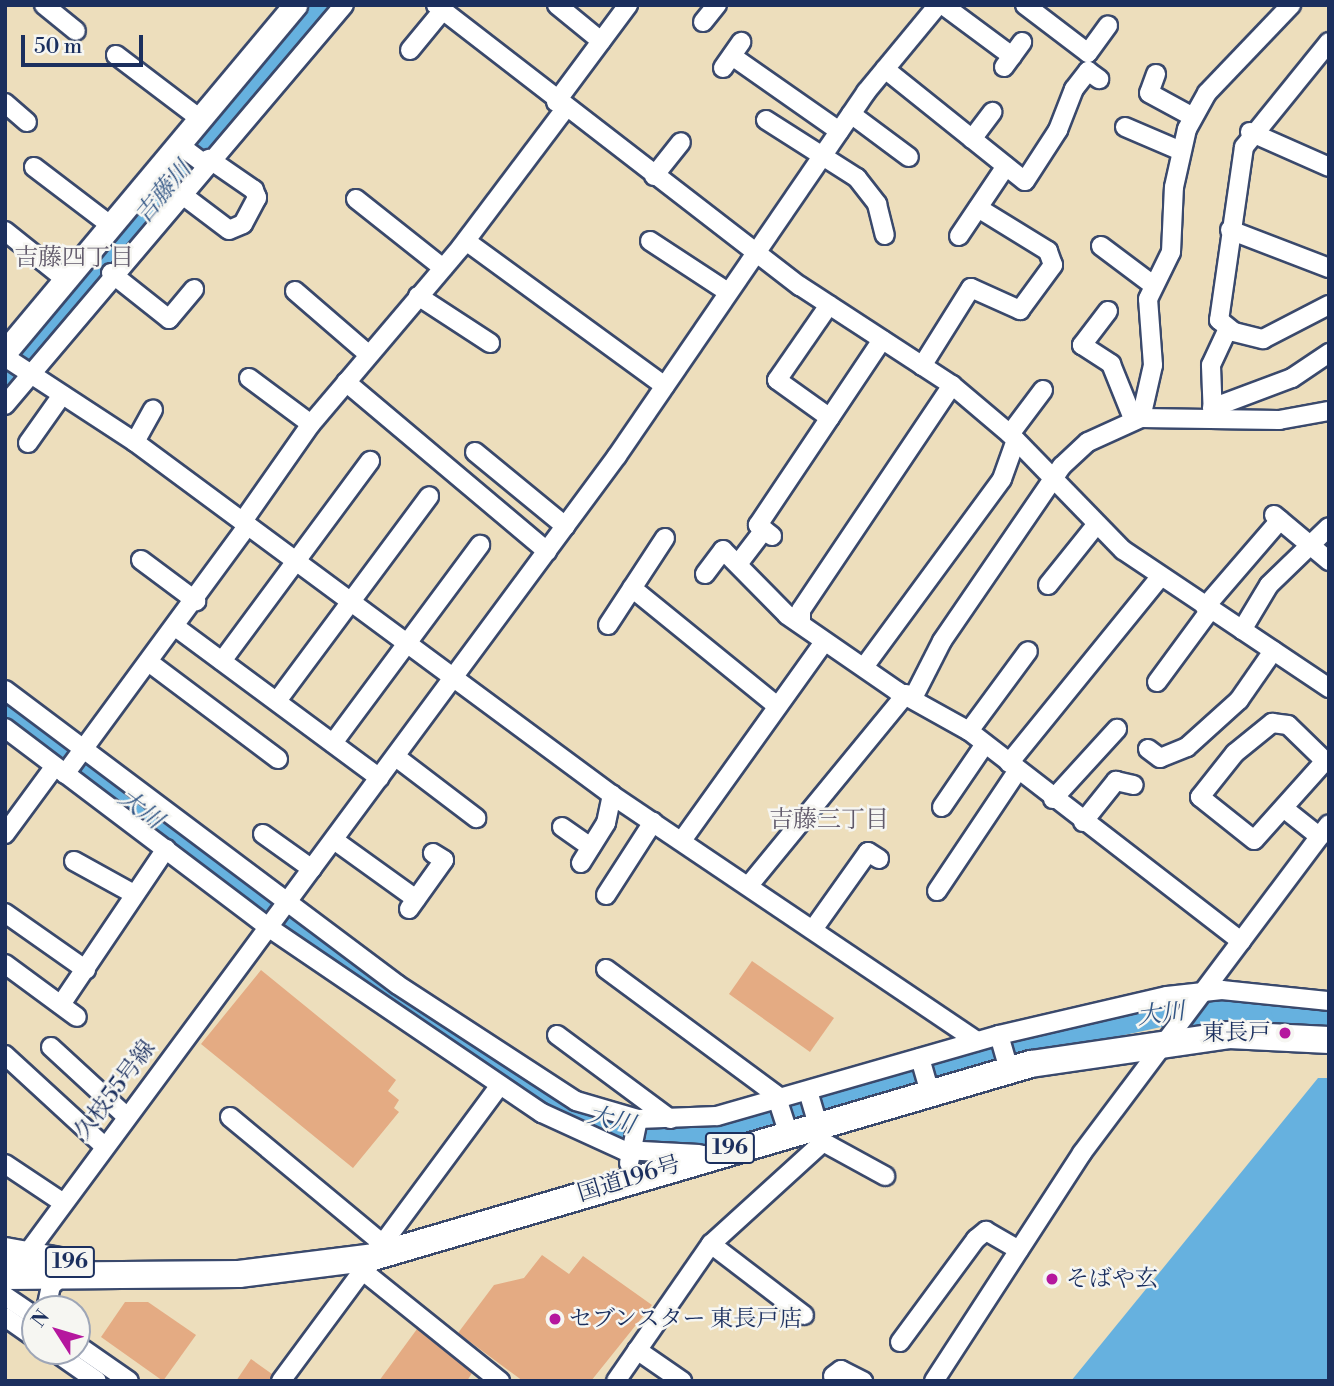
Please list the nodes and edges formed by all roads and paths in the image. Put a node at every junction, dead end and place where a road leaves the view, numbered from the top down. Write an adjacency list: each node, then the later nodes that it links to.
1 (44, 5): 12 (street)
2 (295, 5): 29 (main road)
3 (344, 5): 41 (street)
4 (557, 5): 14 (street)
5 (628, 5): 14 (street)
6 (716, 5): 11 (street)
7 (940, 5): 19 (street); 21 (street, 久枝55号線)
8 (1026, 5): 13 (street)
9 (439, 8): 16 (street); 25 (street)
10 (1283, 8): 28 (street)
11 (703, 22)
12 (76, 31)
13 (1106, 37)
14 (601, 41): 25 (street)
15 (1329, 42): 20 (street)
16 (411, 50)
17 (116, 55): 29 (street)
18 (732, 55): 33 (street)
19 (1013, 55)
20 (1322, 63): 34 (street)
21 (885, 69): 27 (street, 久枝55号線); 35 (street)
22 (1156, 74): 28 (street)
23 (1099, 79): 42 (street)
24 (5, 103): 31 (street)
25 (560, 106): 45 (street); 55 (street)
26 (992, 112): 35 (street)
27 (851, 114): 33 (street, 久枝55号線); 40 (street)
28 (1193, 117): 38 (street)
29 (199, 118): 37 (main road)
30 (766, 120): 39 (street)
31 (27, 122)
32 (1125, 127): 38 (street)
33 (839, 131): 39 (street, 久枝55号線)
34 (1250, 132): 44 (street); 50 (street)
35 (972, 139): 42 (street)
36 (681, 142): 45 (street)
37 (180, 145): 41 (street); 49 (main road)
38 (1181, 151): 62 (street)
39 (823, 154): 52 (street); 57 (street, 久枝55号線)
40 (909, 157)
41 (205, 161): 46 (street); 46 (street)
42 (1006, 166): 48 (street)
43 (34, 167): 49 (street)
44 (1329, 167)
45 (654, 176): 57 (street)
46 (180, 192): 60 (street)
47 (356, 199): 58 (street)
48 (978, 208): 53 (street); 76 (street)
49 (110, 225): 61 (main road)
50 (1230, 230): 59 (street); 70 (street)
51 (5, 231): 61 (street)
52 (885, 235)
53 (959, 236)
54 (650, 240): 64 (street)
55 (466, 241): 58 (street); 81 (street)
56 (1101, 246): 62 (street)
57 (755, 252): 64 (street, 久枝55号線); 67 (street)
58 (443, 268): 65 (street)
59 (1329, 268)
60 (111, 273): 63 (street); 77 (street)
61 (65, 279): 74 (main road)
62 (1153, 285): 89 (street)
63 (194, 289)
64 (728, 292): 81 (street, 久枝55号線)
65 (418, 296): 72 (street); 75 (street)
66 (294, 297): 75 (street)
67 (829, 305): 71 (street); 88 (street)
68 (1329, 305): 70 (street)
69 (1108, 311): 89 (street)
70 (1228, 329): 87 (street)
71 (882, 340): 76 (street); 88 (street)
72 (490, 344)
73 (1329, 352): 87 (street)
74 (6, 356): 77 (street)
75 (364, 359): 79 (street)
76 (922, 366): 80 (street)
77 (25, 372): 83 (street); 84 (street)
78 (248, 378): 90 (street)
79 (346, 382): 90 (street); 105 (street)
80 (952, 385): 91 (street); 117 (street)
81 (665, 386): 100 (street, 久枝55号線)
82 (1043, 390): 91 (street)
83 (62, 395): 92 (street); 93 (street)
84 (5, 405)
85 (153, 410): 92 (street)
86 (1329, 411): 87 (street)
87 (1212, 413): 89 (street)
88 (830, 418): 109 (street)
89 (1137, 420): 96 (street)
90 (311, 425): 98 (street)
91 (1013, 437): 96 (street); 127 (street)
92 (135, 442): 98 (street)
93 (28, 443)
94 (475, 452): 100 (street)
95 (370, 461): 107 (street)
96 (1052, 480): 99 (street); 132 (street)
97 (429, 496): 115 (street)
98 (246, 523): 107 (street); 114 (street)
99 (1096, 525): 111 (street); 112 (street)
100 (565, 526): 105 (street, 久枝55号線)
101 (1329, 527): 104 (street)
102 (665, 538): 113 (street)
103 (480, 545): 121 (street)
104 (1312, 547): 108 (street); 116 (street); 120 (street)
105 (547, 551): 128 (street, 久枝55号線)
106 (141, 560): 114 (street)
107 (297, 560): 115 (street); 125 (street)
108 (1329, 561)
109 (738, 564): 110 (street); 117 (street)
110 (705, 574)
111 (1160, 577): 116 (street); 144 (street)
112 (1048, 585)
113 (632, 589): 118 (street); 134 (street)
114 (196, 601): 119 (street)
115 (352, 601): 121 (street); 133 (street)
116 (1207, 608): 120 (street); 129 (street)
117 (801, 622): 122 (street)
118 (608, 625)
119 (177, 628): 125 (street); 126 (street)
120 (1242, 630): 123 (street)
121 (409, 642): 128 (street); 138 (street)
122 (824, 642): 127 (street); 134 (street)
123 (1273, 650): 130 (street); 140 (street)
124 (1028, 651): 137 (street)
125 (222, 661): 133 (street)
126 (150, 663): 142 (street); 143 (street)
127 (864, 667): 132 (street)
128 (454, 676): 141 (street, 久枝55号線); 147 (street)
129 (1157, 682)
130 (1329, 688)
131 (5, 690): 143 (street)
132 (909, 696): 137 (street); 167 (street)
133 (276, 701): 138 (street)
134 (777, 706): 158 (street)
135 (6, 729): 143 (street)
136 (1117, 729): 148 (street)
137 (969, 731): 139 (street)
138 (333, 743): 145 (street)
139 (985, 744): 144 (street); 149 (street)
140 (1148, 749)
141 (396, 757): 145 (street, 久枝55号線); 151 (street)
142 (278, 759)
143 (70, 763): 156 (street); 161 (street); 171 (street)
144 (1014, 767): 148 (street); 168 (street)
145 (380, 778): 159 (street, 久枝55号線)
146 (1134, 785): 153 (street)
147 (612, 795): 152 (street); 160 (street)
148 (1053, 799): 153 (street)
149 (942, 807)
150 (1286, 810): 150 (street); 155 (street)
151 (476, 818)
152 (653, 822): 158 (street); 170 (street)
153 (1083, 822): 175 (street)
154 (562, 827): 160 (street)
155 (1324, 830): 175 (street)
156 (5, 834)
157 (263, 834): 166 (street)
158 (683, 839): 167 (street)
159 (334, 840): 162 (street); 166 (street, 久枝55号線)
160 (591, 847): 165 (street)
161 (166, 849): 169 (street); 173 (street)
162 (433, 853)
163 (879, 859): 174 (street)
164 (74, 861): 169 (street)
165 (580, 863)
166 (312, 869): 171 (street, 久枝55号線)
167 (750, 884): 174 (street)
168 (937, 891)
169 (132, 893): 177 (street)
170 (606, 894)
171 (285, 904): 173 (street, 久枝55号線); 196 (street)
172 (5, 913): 177 (street)
173 (268, 927): 191 (street); 194 (street, 久枝55号線)
174 (814, 928): 184 (street)
175 (1241, 941): 179 (street)
176 (5, 964): 181 (street)
177 (86, 970): 181 (street)
178 (606, 970): 193 (street)
179 (1207, 991): 180 (street); 186 (street); 188 (street)
180 (1329, 1001)
181 (62, 1003): 182 (street)
182 (77, 1017)
183 (557, 1035): 197 (street)
184 (977, 1041): 188 (street); 190 (street)
185 (1329, 1041): 186 (highway, 国道196号 / 196)
186 (1163, 1043): 188 (highway, 国道196号 / 196); 204 (street)
187 (51, 1046): 194 (street)
188 (1003, 1050): 190 (highway, 国道196号 / 196)
189 (5, 1055): 198 (street)
190 (924, 1072): 192 (highway, 国道196号 / 196); 192 (street)
191 (499, 1086): 199 (street); 205 (street)
192 (814, 1112): 193 (highway, 国道196号 / 196); 201 (street); 203 (street)
193 (783, 1114): 197 (street); 199 (highway, 国道196号 / 196)
194 (126, 1116): 198 (street, 久枝55号線)
195 (230, 1117): 205 (street)
196 (638, 1119): 197 (street); 199 (street)
197 (670, 1119)
198 (104, 1146): 202 (street, 久枝55号線)
199 (628, 1157): 205 (highway, 国道196号 / 196)
200 (5, 1164): 202 (street)
201 (885, 1175)
202 (62, 1202): 206 (street, 久枝55号線)
203 (711, 1244): 211 (street); 215 (street)
204 (1019, 1250): 214 (street); 226 (street)
205 (373, 1257): 207 (highway, 国道196号 / 196); 219 (street); 222 (street)
206 (10, 1273): 207 (highway, 国道196号 / 196); 208 (highway, 国道196号 / 196); 209 (street)
207 (134, 1274): 208 (highway, 国道196号 / 196)
208 (64, 1275): 210 (street)
209 (23, 1295)
210 (49, 1295)
211 (804, 1315)
212 (5, 1317): 213 (street)
213 (21, 1328)
214 (900, 1342)
215 (637, 1350): 223 (street); 224 (street)
216 (91, 1355): 221 (street)
217 (74, 1365): 220 (street)
218 (833, 1376): 225 (street)
219 (490, 1378)
220 (97, 1381)
221 (129, 1381)
222 (281, 1381)
223 (616, 1381)
224 (682, 1381)
225 (863, 1381)
226 (934, 1381)

